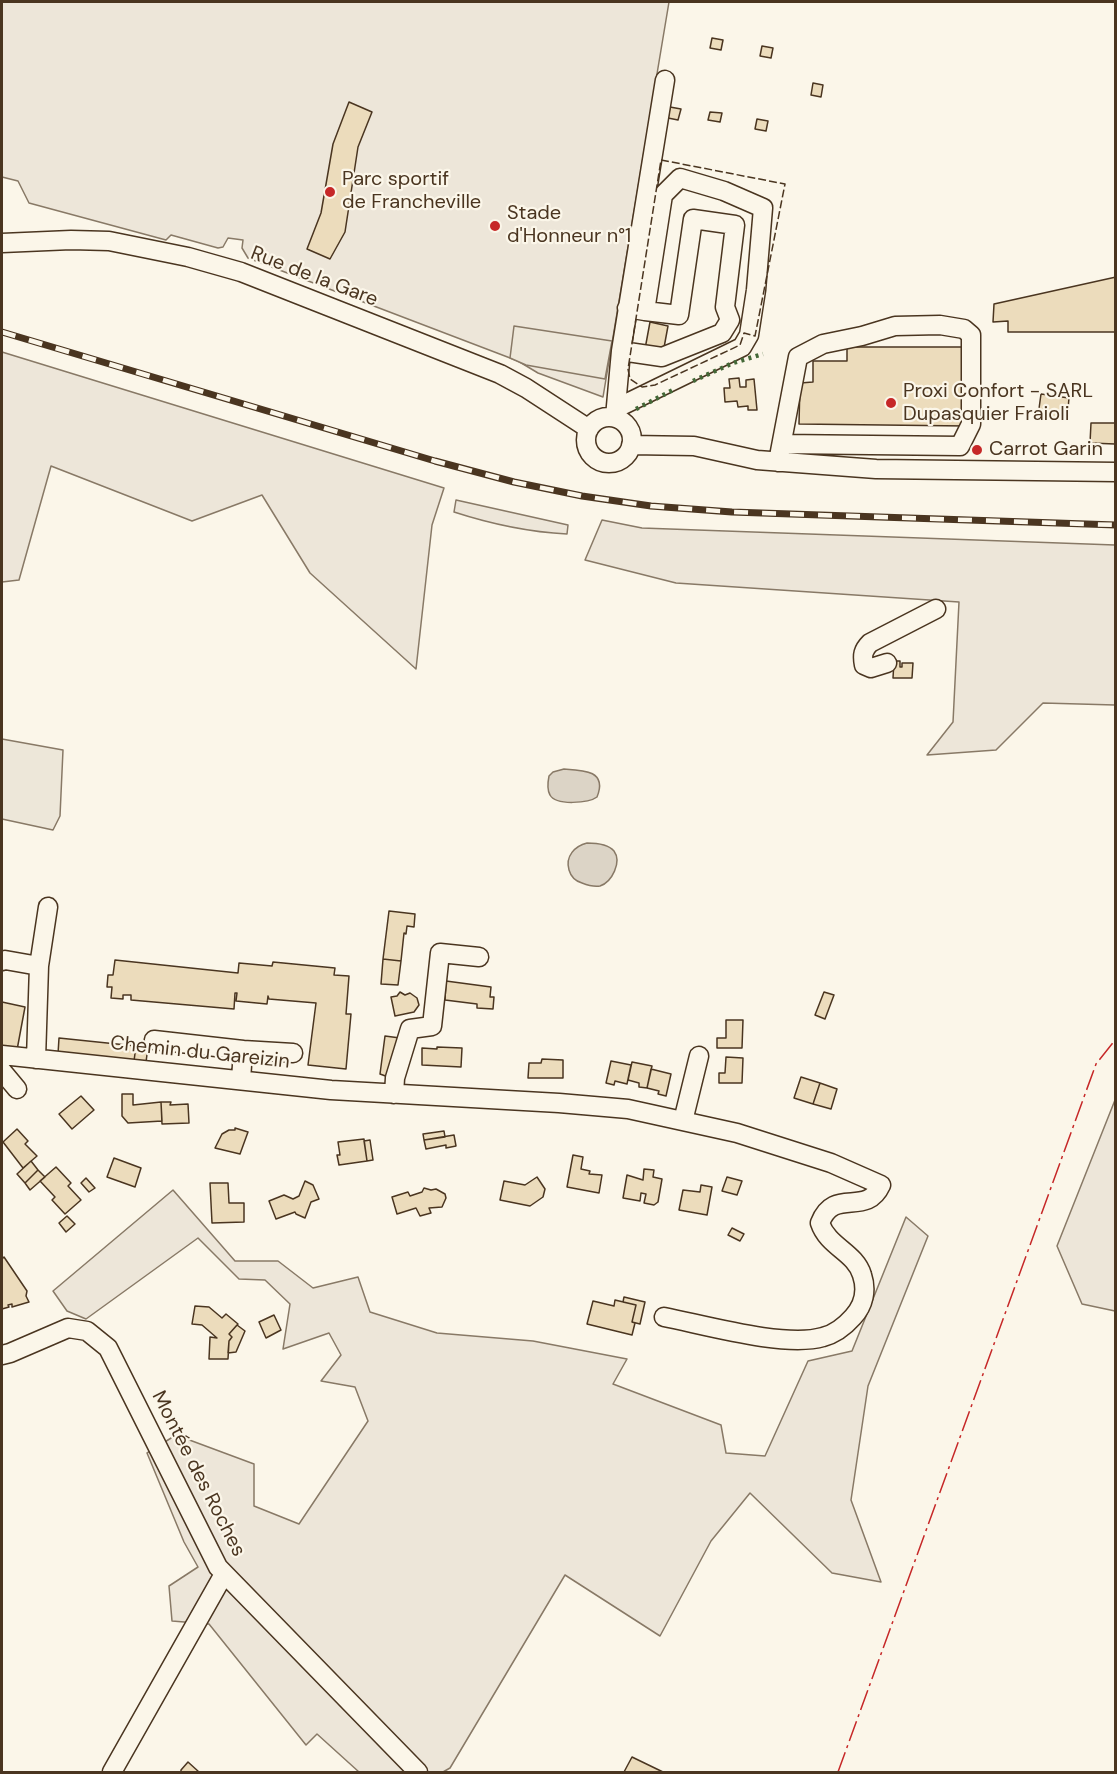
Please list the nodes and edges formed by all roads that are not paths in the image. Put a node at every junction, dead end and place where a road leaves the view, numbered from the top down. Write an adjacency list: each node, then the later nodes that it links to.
1 (665, 80): 3 (street)
2 (2, 243): 6 (street, Rue de la Gare)
3 (636, 310): 4 (street); 4 (street); 5 (street)
4 (621, 351): 5 (street)
5 (616, 413): 6 (street); 8 (street)
6 (589, 429): 8 (street)
7 (782, 444): 9 (street); 9 (street); 10 (street)
8 (631, 445): 10 (street)
9 (960, 446): 11 (street)
10 (778, 462): 11 (street)
11 (960, 470): 12 (street)
12 (1116, 472)
13 (936, 609): 14 (street)
14 (887, 663)
15 (48, 907): 18 (street)
16 (479, 957): 28 (street)
17 (2, 962): 18 (street)
18 (39, 966): 24 (street)
19 (154, 1040): 20 (street)
20 (243, 1050): 21 (street); 26 (street)
21 (293, 1053)
22 (2, 1055): 24 (street, Chemin du Gareizin)
23 (699, 1056): 29 (street)
24 (36, 1059): 26 (street, Chemin du Gareizin)
25 (2, 1071): 27 (street)
26 (241, 1080): 28 (street, Chemin du Gareizin)
27 (9, 1091)
28 (394, 1094): 29 (street, Chemin du Gareizin)
29 (683, 1121): 30 (street, Chemin du Gareizin)
30 (664, 1317)
31 (2, 1354): 32 (street, Montée des Roches)
32 (224, 1574): 33 (street); 34 (street, Montée des Roches)
33 (112, 1773)
34 (418, 1773)

